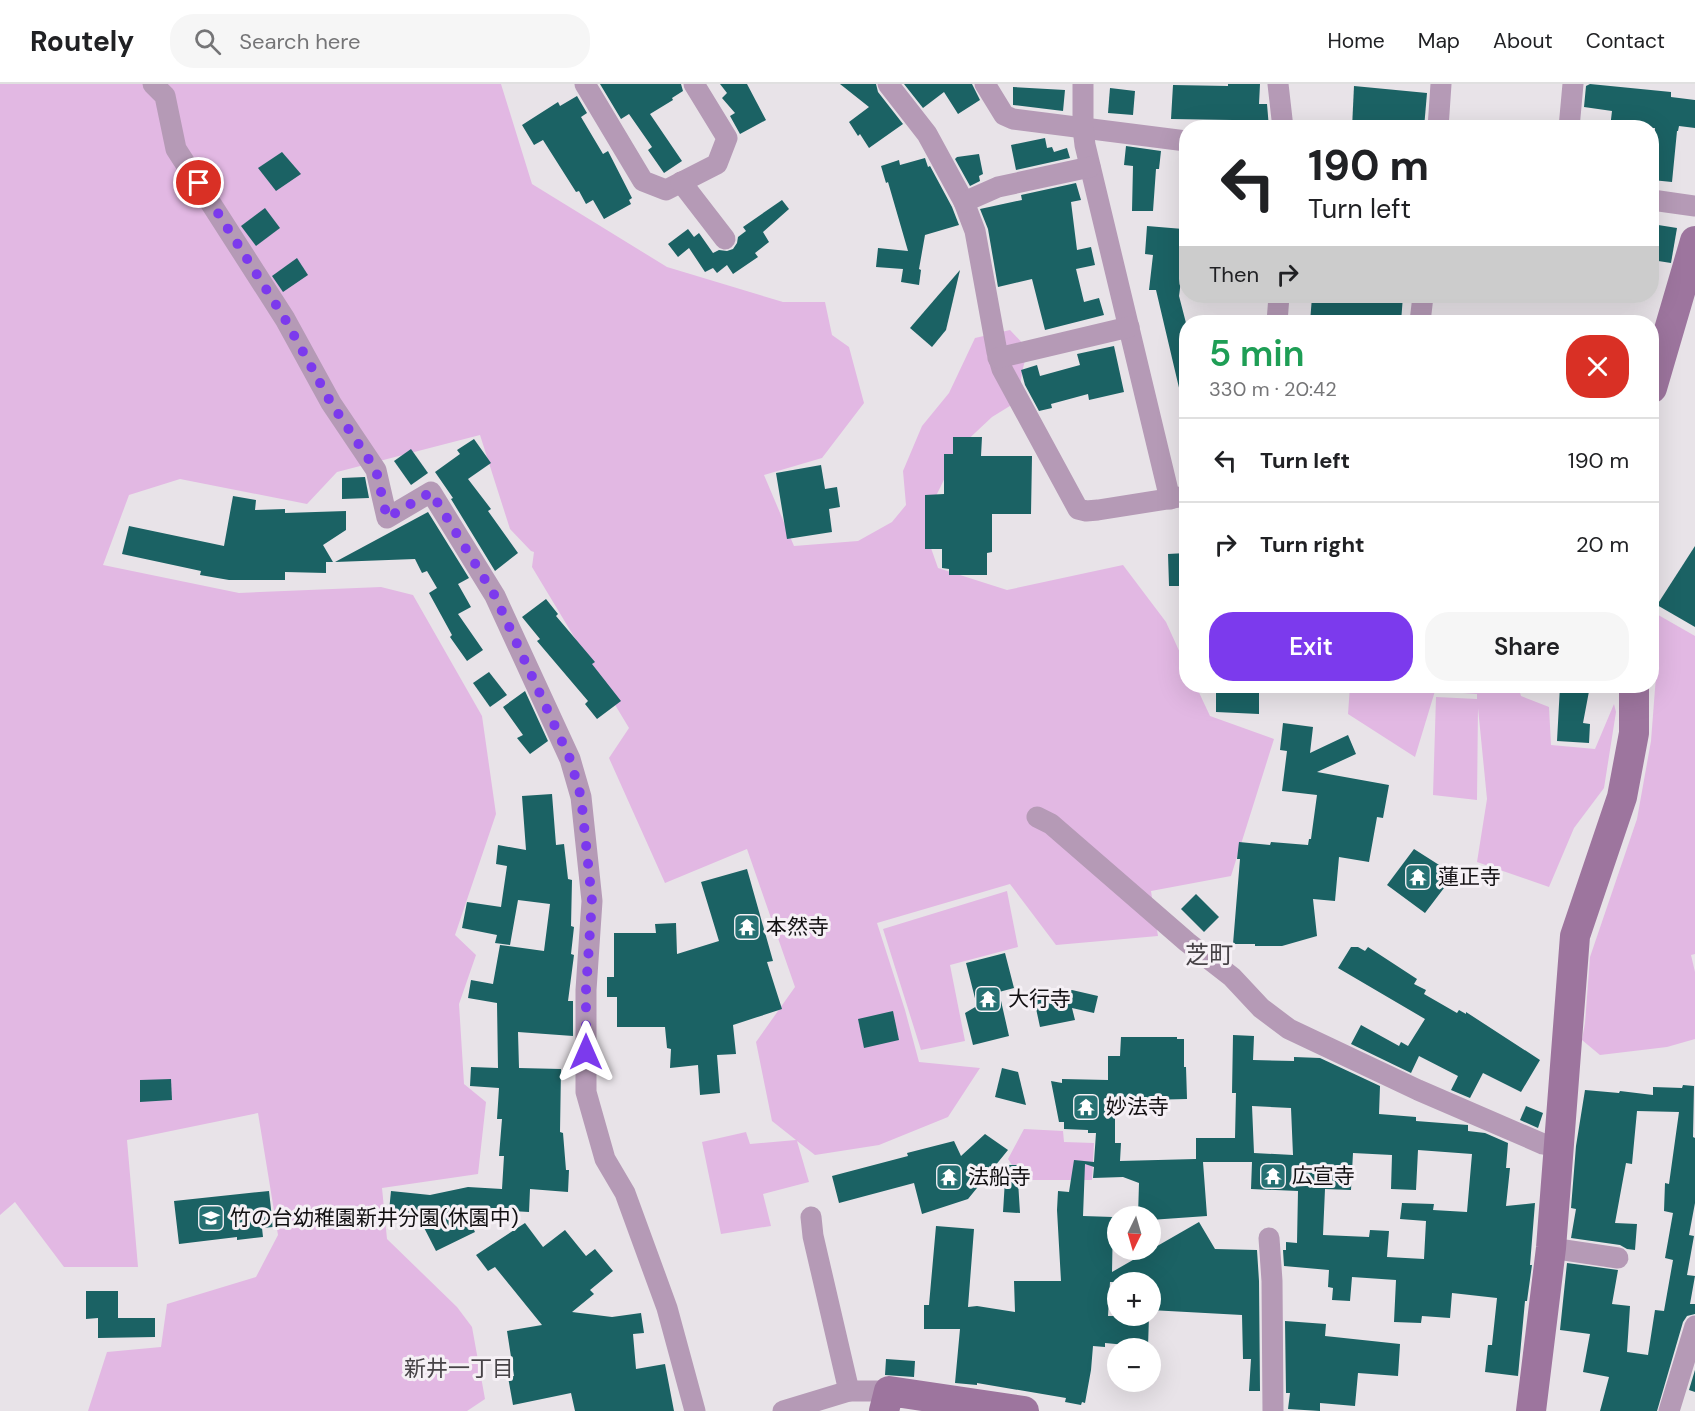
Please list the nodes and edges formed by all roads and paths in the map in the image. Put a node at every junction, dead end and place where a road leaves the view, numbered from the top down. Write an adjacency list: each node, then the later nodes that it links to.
1 (153, 84): 36 (street)
2 (585, 84): 16 (street)
3 (694, 84): 16 (street)
4 (888, 84): 18 (street)
5 (985, 84): 13 (street)
6 (1083, 84): 13 (street)
7 (1278, 84): 10 (street)
8 (1441, 84): 11 (street)
9 (1573, 84): 12 (street)
10 (1282, 120)
11 (1439, 120)
12 (1570, 120)
13 (1083, 128): 14 (street); 15 (street)
14 (1179, 140)
15 (1090, 167): 18 (street); 22 (street)
16 (681, 182): 20 (street)
17 (1659, 201): 19 (street)
18 (964, 202): 23 (street)
19 (1695, 206)
20 (725, 238)
21 (1695, 241): 24 (street)
22 (1129, 327): 23 (street); 25 (street)
23 (998, 358): 25 (street)
24 (1659, 364)
25 (1178, 497)
26 (1635, 693): 28 (street)
27 (1037, 817): 28 (street)
28 (1558, 1147): 31 (street)
29 (811, 1216): 34 (street)
30 (1269, 1239): 39 (street)
31 (1551, 1248): 32 (street); 40 (street)
32 (1618, 1258)
33 (1695, 1326): 41 (street)
34 (849, 1391): 35 (street); 37 (street)
35 (887, 1401): 38 (street)
36 (695, 1411)
37 (783, 1411)
38 (1024, 1411)
39 (1273, 1411)
40 (1531, 1411)
41 (1669, 1411)

